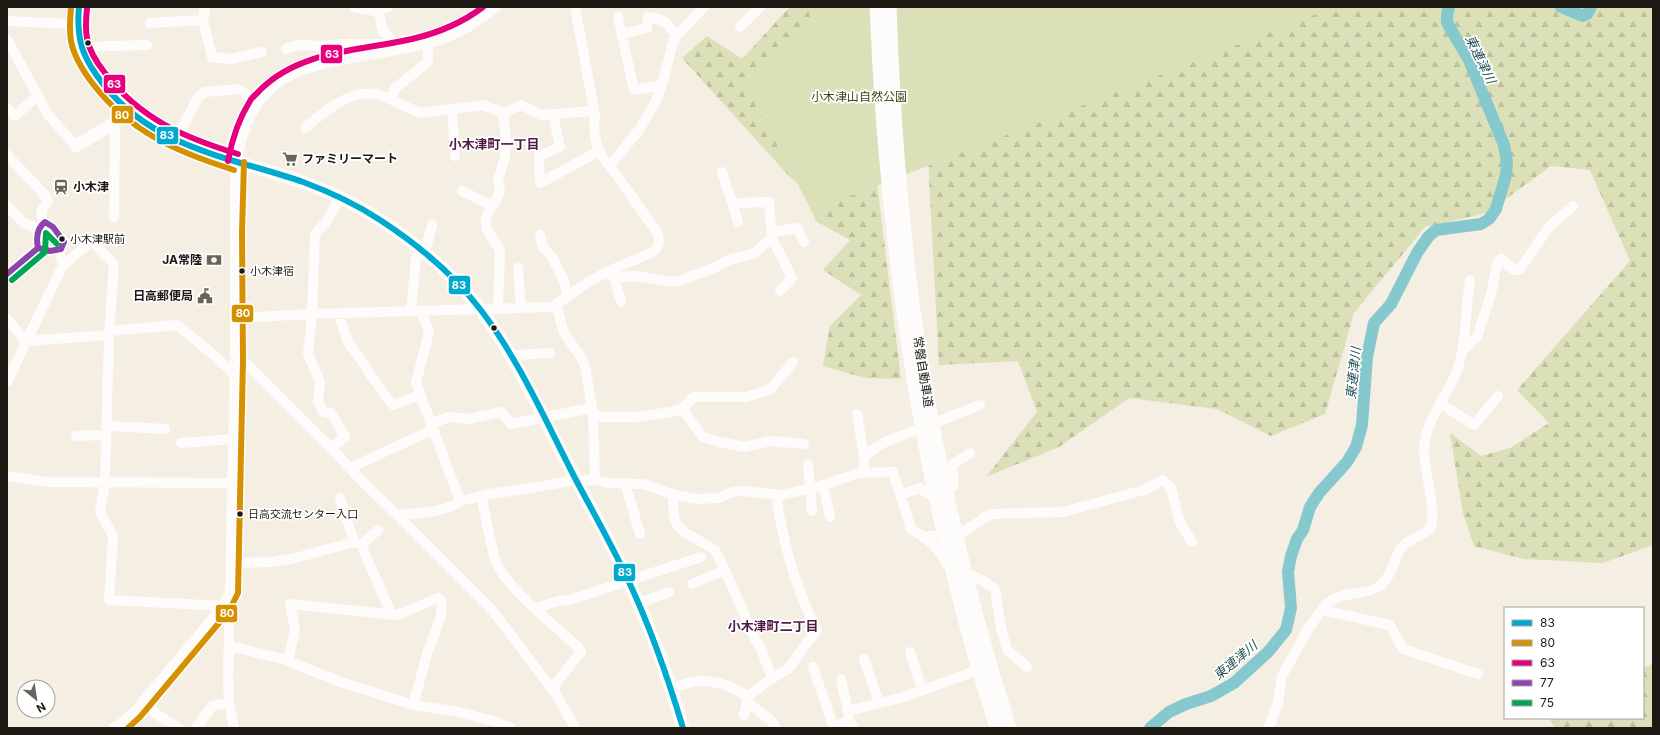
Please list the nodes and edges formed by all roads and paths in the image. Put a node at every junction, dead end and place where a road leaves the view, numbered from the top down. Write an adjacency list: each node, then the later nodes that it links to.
1 (79, 7): 17 (main road)
2 (205, 7): 14 (street)
3 (354, 7): 11 (street)
4 (388, 7): 11 (street)
5 (496, 7): 23 (street)
6 (575, 7): 34 (street)
7 (704, 7): 20 (street)
8 (760, 7): 18 (street)
9 (877, 7): 83 (highway, 常磐自動車道)
10 (889, 7): 83 (highway, 常磐自動車道)
11 (378, 10): 22 (street)
12 (649, 12): 19 (street); 20 (street)
13 (618, 17): 19 (street)
14 (203, 20): 16 (street); 27 (street)
15 (7, 22): 17 (street)
16 (150, 23)
17 (77, 24): 25 (main road)
18 (740, 27)
19 (622, 34): 28 (street)
20 (676, 37): 28 (street)
21 (7, 39): 29 (street)
22 (394, 44): 23 (street); 26 (street)
23 (428, 44): 30 (street); 31 (street)
24 (147, 45): 25 (street)
25 (80, 48): 35 (main road)
26 (286, 49)
27 (262, 52)
28 (662, 85): 45 (street)
29 (37, 96): 32 (street); 41 (street)
30 (387, 98): 33 (street); 39 (street)
31 (258, 103): 40 (street); 46 (street)
32 (7, 108)
33 (452, 109): 36 (street); 44 (street)
34 (594, 111): 37 (street); 42 (street)
35 (131, 113): 38 (main road); 40 (main road)
36 (503, 113): 37 (street); 52 (street)
37 (553, 114): 42 (street)
38 (113, 124): 41 (main road); 54 (street)
39 (305, 128)
40 (176, 140): 46 (main road)
41 (76, 146)
42 (599, 151): 66 (street)
43 (7, 155): 51 (street)
44 (455, 156)
45 (614, 161)
46 (236, 162): 49 (main road); 79 (street)
47 (722, 172): 50 (street)
48 (462, 191): 52 (street)
49 (341, 197): 62 (main road); 78 (street)
50 (732, 203): 55 (street); 58 (street)
51 (7, 206)
52 (492, 206): 74 (street)
53 (1573, 206): 84 (street)
54 (114, 217)
55 (738, 222)
56 (432, 224): 62 (street)
57 (540, 235): 69 (street)
58 (772, 235): 59 (street); 66 (street); 68 (street)
59 (804, 242)
60 (38, 248): 65 (street)
61 (59, 251): 63 (street)
62 (423, 251): 73 (main road); 75 (street)
63 (63, 265): 81 (street); 82 (street)
64 (518, 268): 72 (street)
65 (7, 274)
66 (610, 275): 69 (street); 70 (street)
67 (1470, 280): 84 (street)
68 (780, 291)
69 (568, 296): 71 (street)
70 (621, 302)
71 (556, 304): 72 (street); 95 (street)
72 (521, 307): 74 (street)
73 (479, 308): 74 (street); 76 (street); 87 (main road)
74 (498, 308)
75 (411, 311): 76 (street); 77 (street)
76 (421, 311): 91 (street)
77 (338, 313): 78 (street); 91 (street)
78 (312, 314): 79 (street); 106 (street)
79 (235, 318): 85 (street)
80 (7, 319): 82 (street)
81 (110, 333): 82 (street); 89 (street); 101 (street)
82 (26, 341): 90 (street)
83 (913, 344): 174 (highway, 常磐自動車道); 175 (highway, 常磐自動車道)
84 (1462, 351): 93 (street)
85 (234, 352): 89 (street); 106 (street)
86 (550, 353): 87 (street)
87 (511, 357): 98 (main road)
88 (793, 362): 96 (street)
89 (234, 374): 103 (street)
90 (7, 382)
91 (420, 394): 99 (street)
92 (1498, 396): 93 (street)
93 (1441, 404): 143 (street)
94 (980, 405): 108 (street)
95 (593, 410): 96 (street); 98 (street); 113 (street)
96 (680, 410): 105 (street)
97 (857, 414): 108 (street)
98 (543, 417): 99 (street); 114 (main road)
99 (431, 427): 110 (street); 125 (street)
100 (165, 429): 101 (street)
101 (106, 430): 102 (street); 115 (street)
102 (76, 436)
103 (233, 439): 104 (street); 116 (street)
104 (180, 443)
105 (804, 444)
106 (331, 448): 110 (street)
107 (970, 453): 122 (street)
108 (864, 456): 111 (street)
109 (808, 464): 119 (street)
110 (350, 468): 127 (street)
111 (864, 473): 118 (street); 122 (street)
112 (7, 476): 115 (street)
113 (595, 480): 114 (street); 117 (street)
114 (577, 482): 123 (street); 137 (main road)
115 (105, 483): 116 (street); 142 (street)
116 (233, 483): 135 (street)
117 (625, 483): 120 (street); 130 (street)
118 (823, 485): 119 (street); 128 (street)
119 (811, 488): 121 (street); 126 (street)
120 (673, 495): 121 (street); 136 (street)
121 (776, 495): 153 (street)
122 (900, 495): 131 (street)
123 (481, 496): 125 (street); 141 (street)
124 (340, 498): 133 (street)
125 (460, 501): 127 (street)
126 (812, 510)
127 (397, 515): 157 (street)
128 (830, 516)
129 (378, 530): 133 (street)
130 (640, 534)
131 (923, 537): 132 (street); 150 (street)
132 (1192, 542)
133 (357, 544): 135 (street); 144 (street)
134 (701, 557): 137 (street)
135 (231, 563): 142 (street)
136 (725, 570): 138 (street); 153 (street)
137 (629, 581): 140 (main road); 141 (street)
138 (692, 584)
139 (669, 592): 140 (street)
140 (639, 603): 155 (main road)
141 (535, 608): 157 (street)
142 (221, 609): 145 (street); 158 (street)
143 (1322, 610): 152 (street); 176 (street)
144 (392, 615): 148 (street); 162 (street)
145 (229, 646): 148 (street); 160 (street)
146 (910, 652): 156 (street)
147 (864, 659): 161 (street)
148 (288, 661): 162 (street)
149 (813, 667): 165 (street)
150 (1027, 667)
151 (975, 671): 156 (street)
152 (1478, 674)
153 (772, 679): 159 (street)
154 (841, 679): 163 (street)
155 (671, 689): 159 (street); 172 (main road)
156 (922, 690): 161 (street)
157 (555, 693): 171 (street)
158 (146, 698): 166 (street); 167 (street)
159 (747, 700): 164 (street); 173 (street)
160 (229, 703): 168 (street); 169 (street)
161 (879, 703): 163 (street)
162 (413, 705): 170 (street)
163 (848, 711): 165 (street)
164 (744, 715)
165 (852, 724)
166 (113, 728)
167 (179, 728)
168 (196, 728)
169 (234, 728)
170 (510, 728)
171 (575, 728)
172 (683, 728)
173 (776, 728)
174 (997, 728)
175 (1009, 728)
176 (1269, 728)

